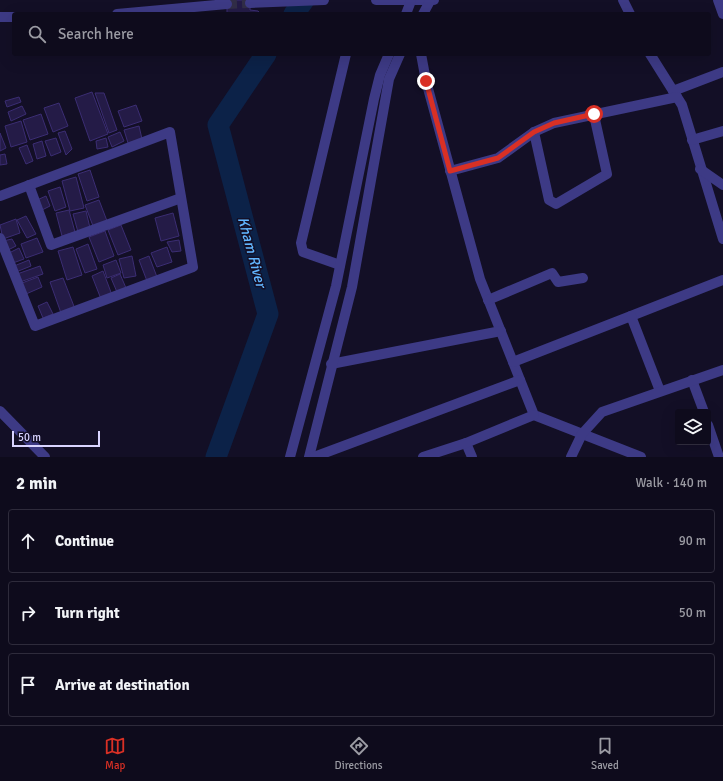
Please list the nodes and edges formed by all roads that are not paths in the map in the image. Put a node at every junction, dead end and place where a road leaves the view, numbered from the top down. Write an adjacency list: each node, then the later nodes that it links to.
1 (324, 0): 7 (street)
2 (376, 0): 5 (street)
3 (622, 0): 12 (street)
4 (718, 0): 13 (street)
5 (411, 1): 6 (street); 10 (street)
6 (432, 1): 11 (street)
7 (250, 3)
8 (227, 4): 9 (street)
9 (139, 12)
10 (407, 12)
11 (424, 12)
12 (629, 12)
13 (723, 14)
14 (0, 17): 15 (street)
15 (12, 17)
16 (346, 56): 35 (street)
17 (387, 56): 35 (street)
18 (399, 56): 42 (street)
19 (421, 56): 28 (street)
20 (651, 56): 22 (street)
21 (723, 72): 22 (street)
22 (675, 94): 23 (street); 26 (street)
23 (594, 114): 25 (street); 25 (street)
24 (723, 131): 26 (street)
25 (534, 132): 28 (street)
26 (692, 140): 27 (street)
27 (700, 169): 30 (street); 34 (street)
28 (450, 171): 38 (street)
29 (29, 185): 31 (street); 32 (street); 32 (street)
30 (723, 185)
31 (0, 196)
32 (181, 198): 33 (street)
33 (0, 238)
34 (723, 240)
35 (340, 265): 54 (street)
36 (583, 278): 38 (street)
37 (723, 280): 39 (street)
38 (488, 300): 40 (street)
39 (631, 316): 41 (street); 46 (street)
40 (501, 331): 41 (street); 42 (street)
41 (513, 362): 44 (street)
42 (331, 364): 55 (street)
43 (723, 370): 45 (street)
44 (520, 380): 49 (street); 56 (street)
45 (692, 380): 46 (street); 47 (street)
46 (660, 391): 50 (street)
47 (703, 409)
48 (0, 411): 53 (street)
49 (534, 415): 50 (street); 52 (street)
50 (582, 434): 59 (street); 60 (street)
51 (711, 434): 61 (street)
52 (466, 443): 57 (street); 58 (street)
53 (45, 457)
54 (290, 457)
55 (308, 457)
56 (314, 457)
57 (423, 457)
58 (472, 457)
59 (571, 457)
60 (641, 457)
61 (719, 457)

